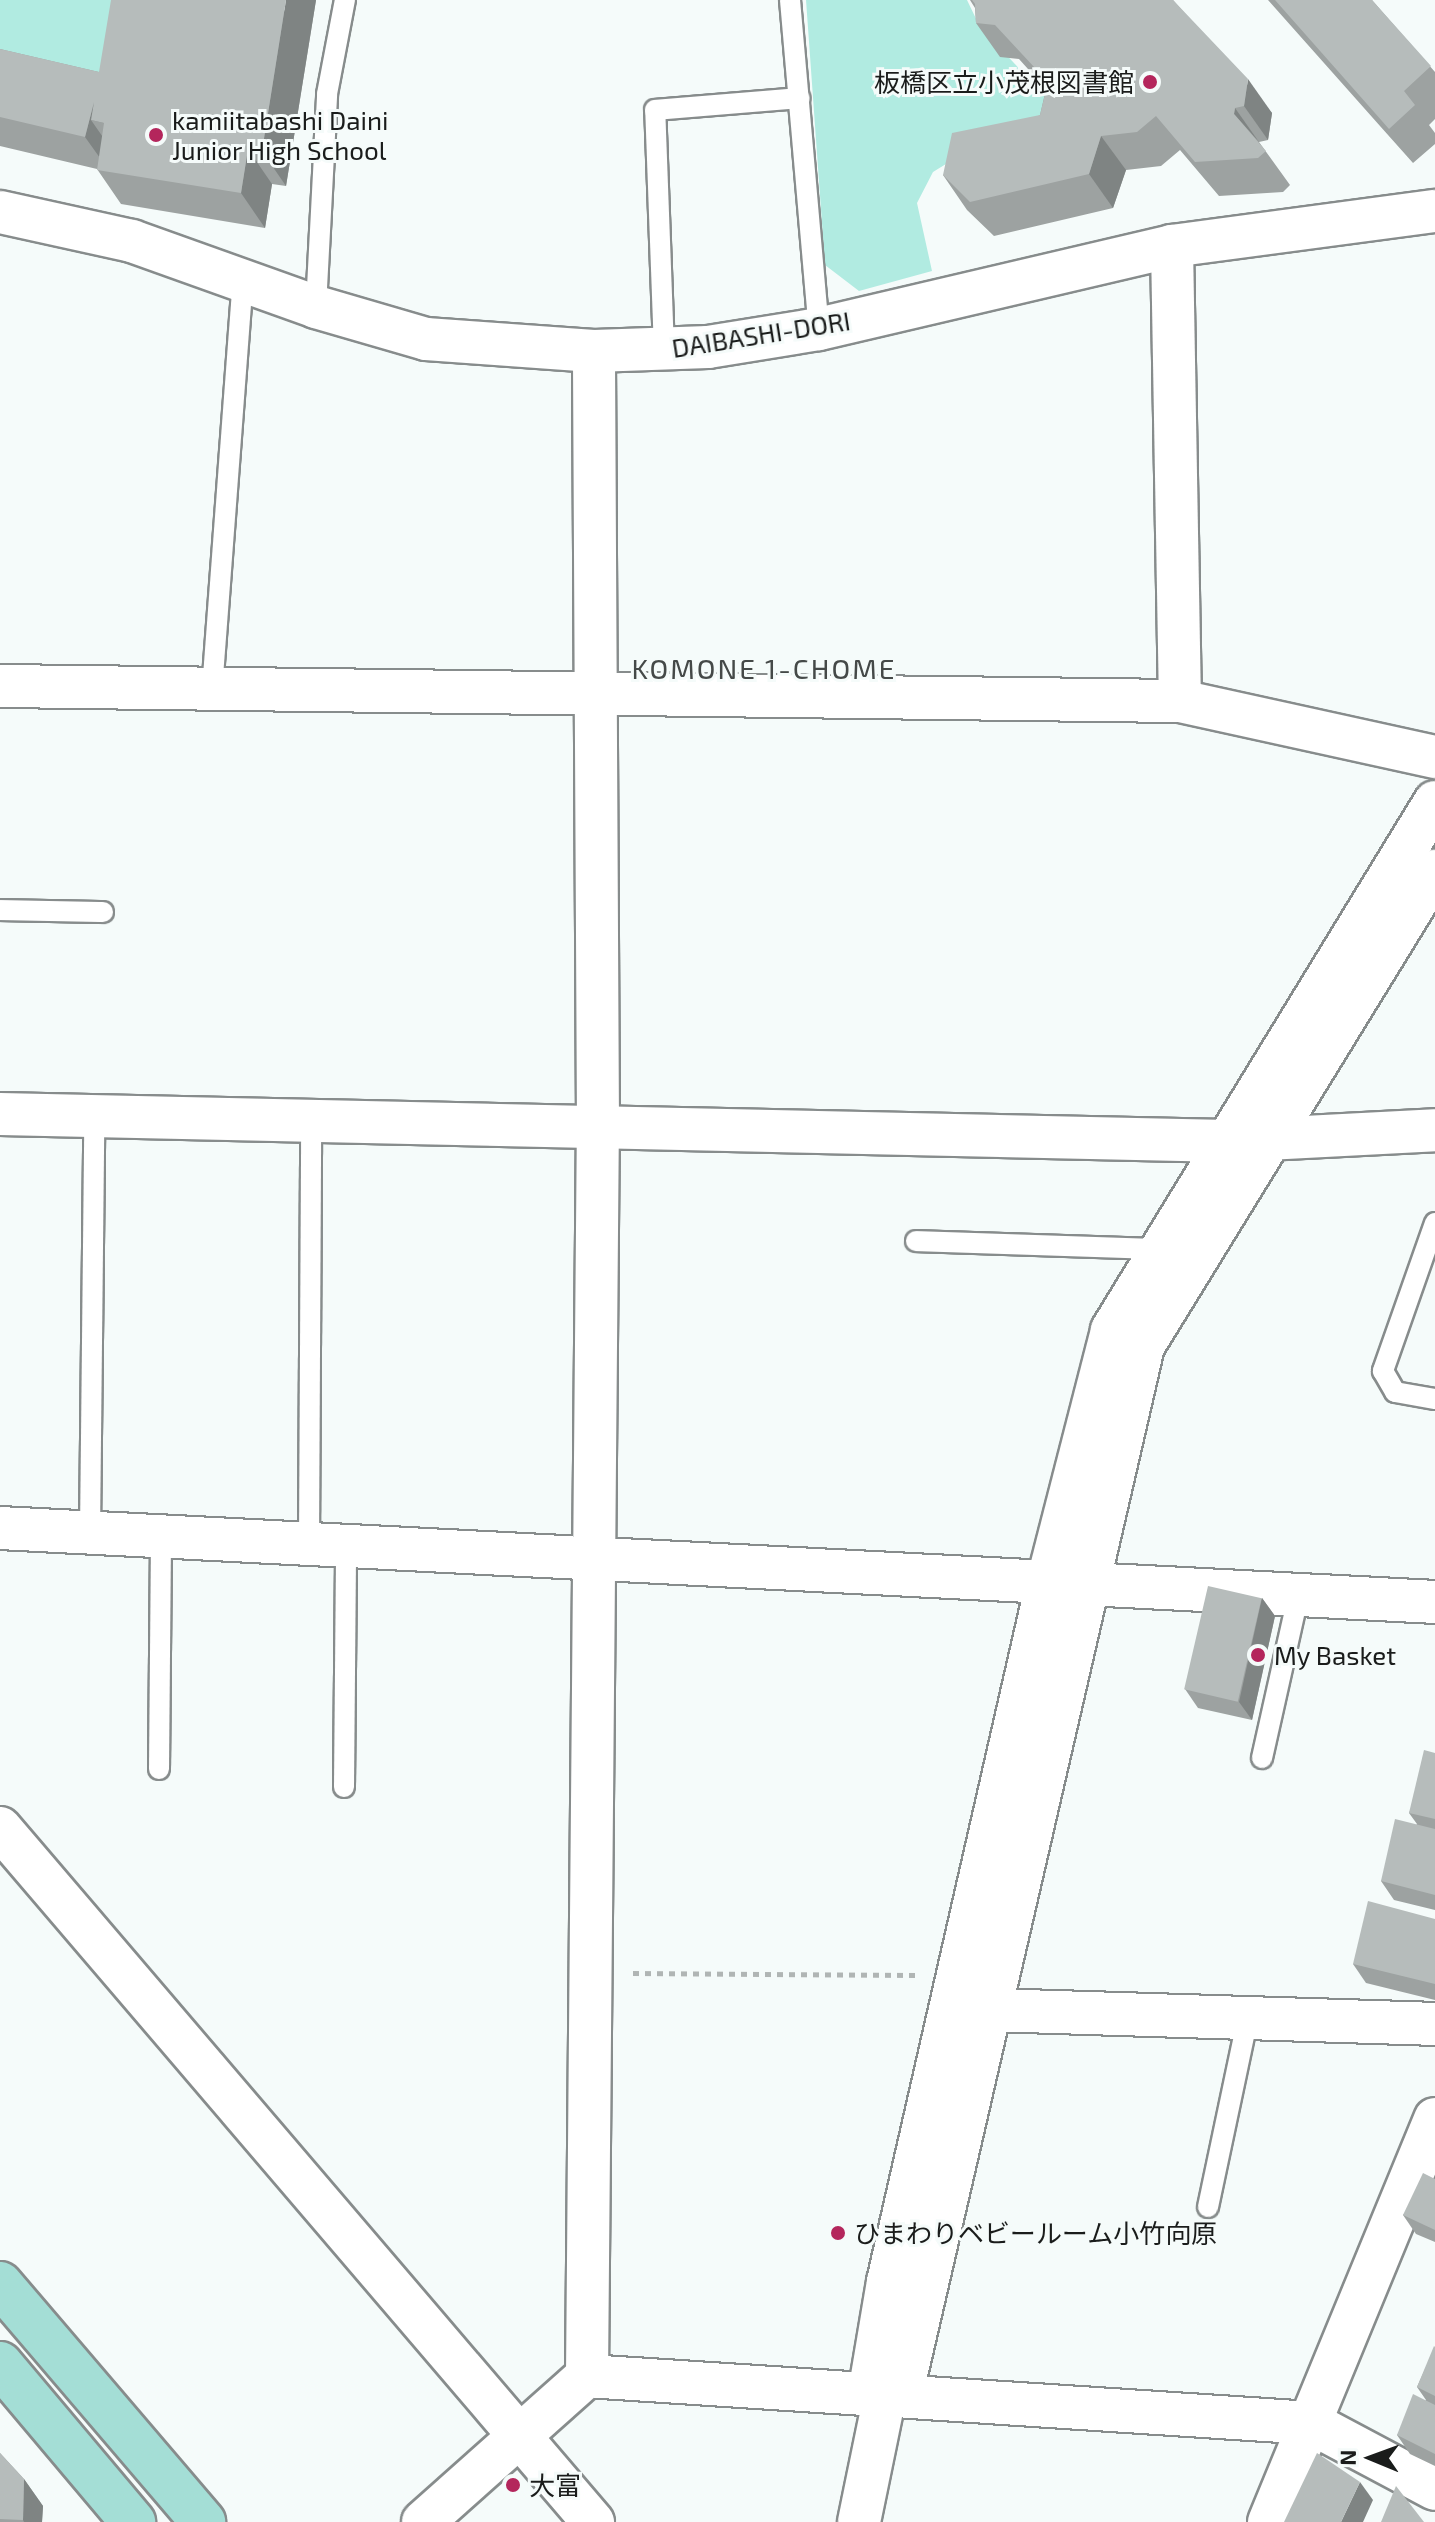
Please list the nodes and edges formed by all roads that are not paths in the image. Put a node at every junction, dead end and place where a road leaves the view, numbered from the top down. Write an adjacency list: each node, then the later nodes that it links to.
1 (345, 0): 8 (lane)
2 (790, 0): 3 (lane)
3 (800, 98): 9 (lane); 10 (lane)
4 (1435, 211): 6 (street, DAIBASHI-DORI)
5 (0, 212): 7 (street, DAIBASHI-DORI)
6 (1172, 246): 9 (street, DAIBASHI-DORI); 15 (street)
7 (243, 280): 8 (street, DAIBASHI-DORI); 13 (lane)
8 (316, 307): 11 (street, DAIBASHI-DORI)
9 (819, 329): 10 (street, DAIBASHI-DORI)
10 (664, 350): 11 (street, DAIBASHI-DORI)
11 (594, 351): 14 (street)
12 (0, 686): 13 (street)
13 (212, 690): 14 (street)
14 (599, 695): 15 (street); 24 (street)
15 (1180, 701): 16 (street)
16 (1435, 757)
17 (1435, 802): 27 (street)
18 (1435, 871): 26 (street)
19 (0, 910): 20 (lane)
20 (103, 912)
21 (0, 1114): 22 (street)
22 (94, 1118): 23 (street); 33 (lane)
23 (311, 1119): 24 (street); 35 (lane)
24 (598, 1125): 27 (street); 36 (street)
25 (1435, 1130): 26 (street)
26 (1269, 1136): 27 (street); 37 (street)
27 (1228, 1141): 30 (street)
28 (1435, 1223): 31 (lane)
29 (916, 1241): 30 (lane)
30 (1161, 1249): 37 (street)
31 (1435, 1399)
32 (0, 1528): 33 (street)
33 (90, 1533): 34 (street)
34 (161, 1537): 35 (street); 41 (lane)
35 (328, 1544): 36 (street); 42 (lane)
36 (594, 1556): 37 (street); 51 (street)
37 (1067, 1581): 38 (street); 44 (street)
38 (1299, 1593): 39 (street); 40 (lane)
39 (1435, 1602)
40 (1262, 1758)
41 (159, 1769)
42 (344, 1787)
43 (0, 1828): 55 (street)
44 (967, 1998): 45 (street); 52 (street)
45 (1248, 2018): 46 (street); 48 (lane)
46 (1435, 2024)
47 (1435, 2119): 54 (street)
48 (1208, 2207)
49 (0, 2284): 58 (main road)
50 (0, 2364): 53 (main road)
51 (587, 2376): 52 (street); 55 (street)
52 (885, 2395): 54 (street); 61 (street)
53 (18, 2407): 57 (main road)
54 (1311, 2423): 56 (street); 62 (street)
55 (520, 2438): 59 (street); 60 (street)
56 (1435, 2489)
57 (133, 2522)
58 (203, 2522)
59 (423, 2522)
60 (593, 2522)
61 (859, 2522)
62 (1269, 2522)

